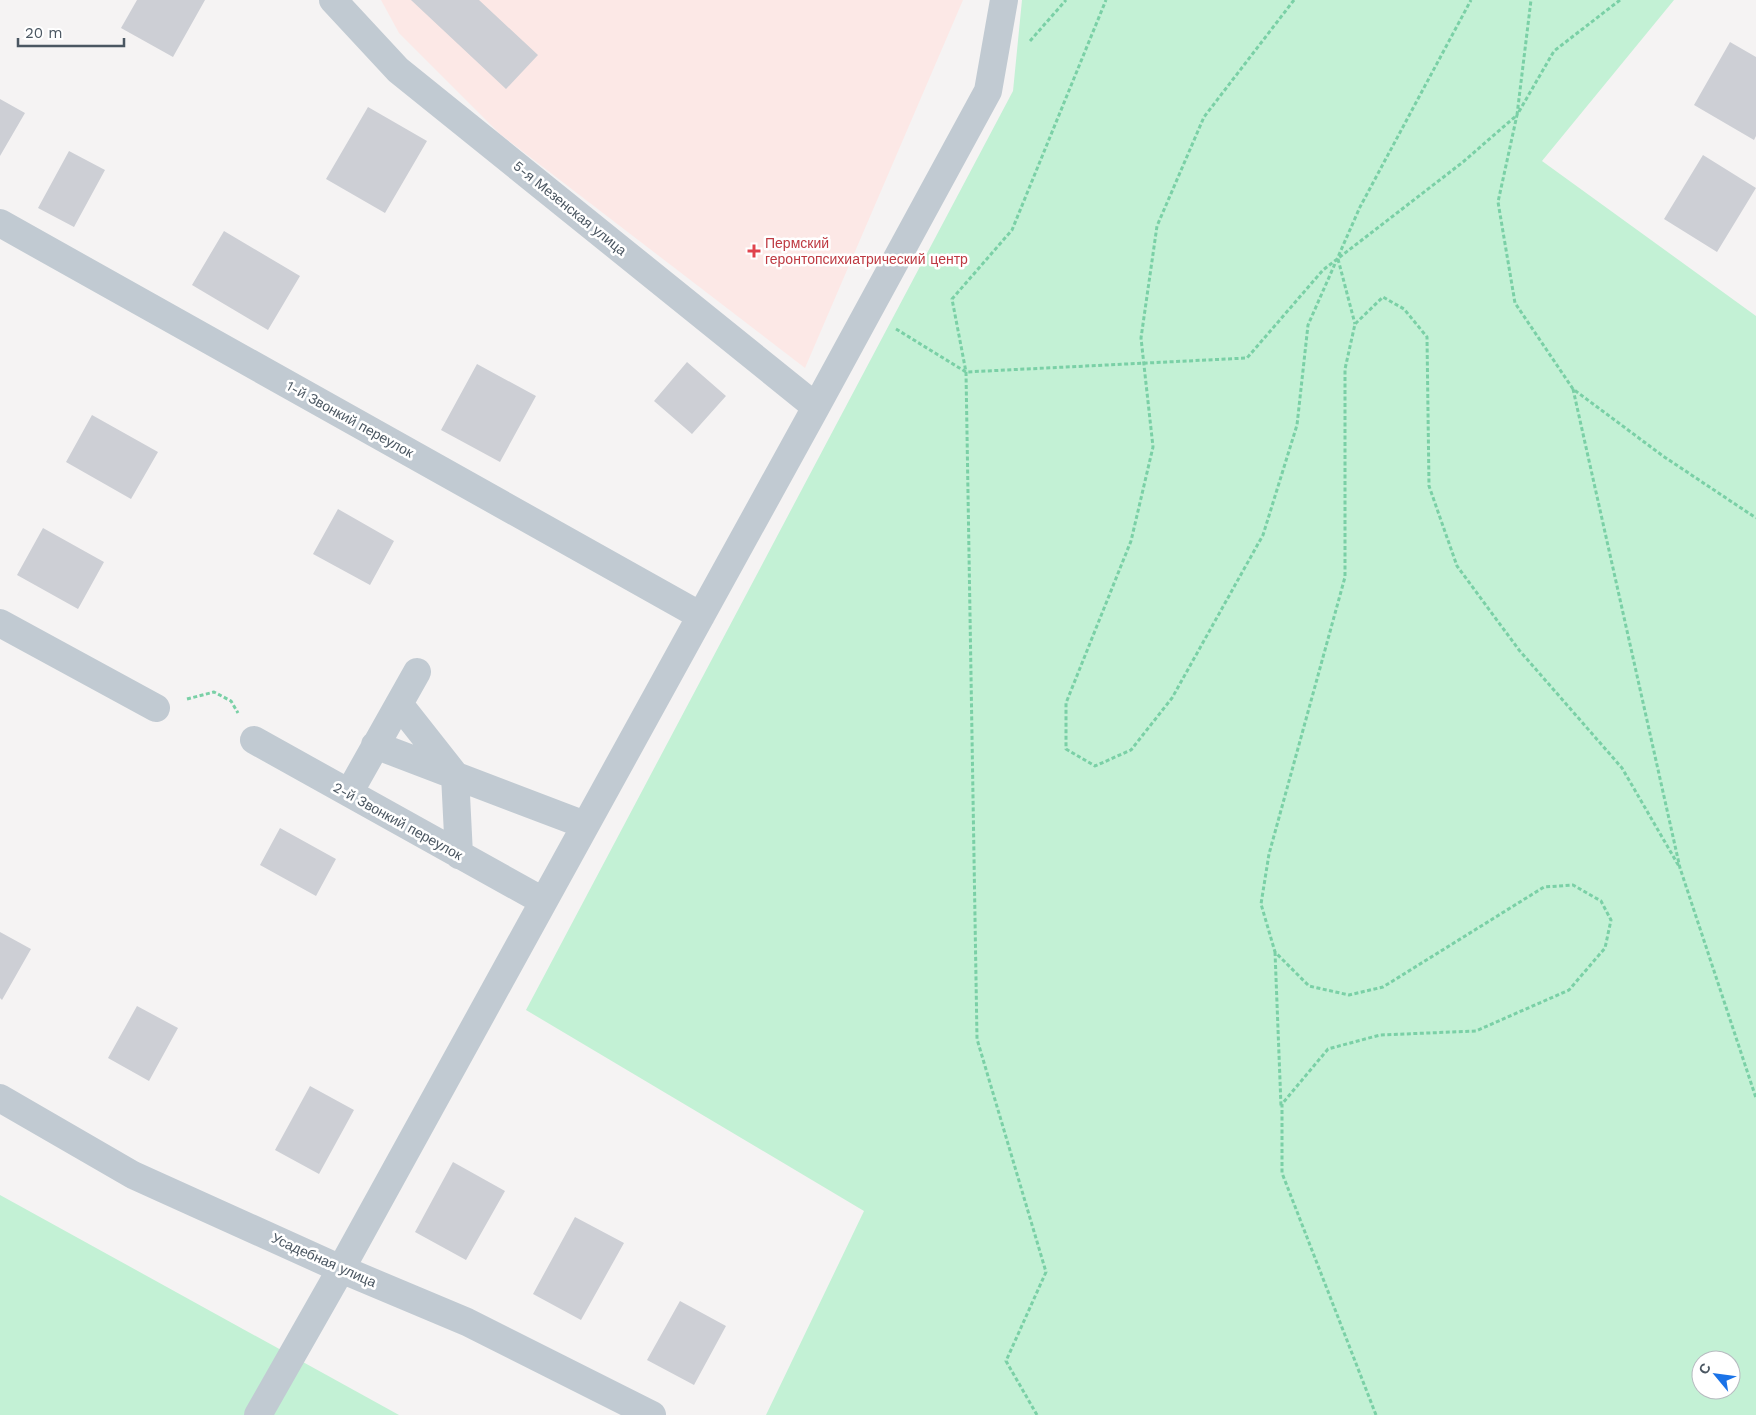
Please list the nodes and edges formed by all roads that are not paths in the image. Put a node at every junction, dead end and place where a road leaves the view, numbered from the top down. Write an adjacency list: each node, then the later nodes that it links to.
1 (333, 0): 4 (street, 5-я Мезенская улица)
2 (1004, 0): 4 (street)
3 (0, 222): 5 (street, 1-й Звонкий переулок)
4 (816, 406): 5 (street)
5 (701, 616): 14 (street)
6 (0, 623): 9 (street)
7 (417, 672): 8 (street)
8 (399, 704): 11 (street); 12 (street)
9 (156, 708)
10 (254, 740): 13 (street, 2-й Звонкий переулок)
11 (375, 745): 12 (street); 13 (street)
12 (456, 776): 14 (street); 15 (street)
13 (349, 793): 15 (street, 2-й Звонкий переулок)
14 (585, 825): 16 (street)
15 (459, 855): 16 (street, 2-й Звонкий переулок)
16 (543, 902): 18 (street)
17 (0, 1098): 18 (street, Усадебная улица)
18 (341, 1269): 19 (street); 20 (street, Усадебная улица)
19 (258, 1415)
20 (652, 1415)

